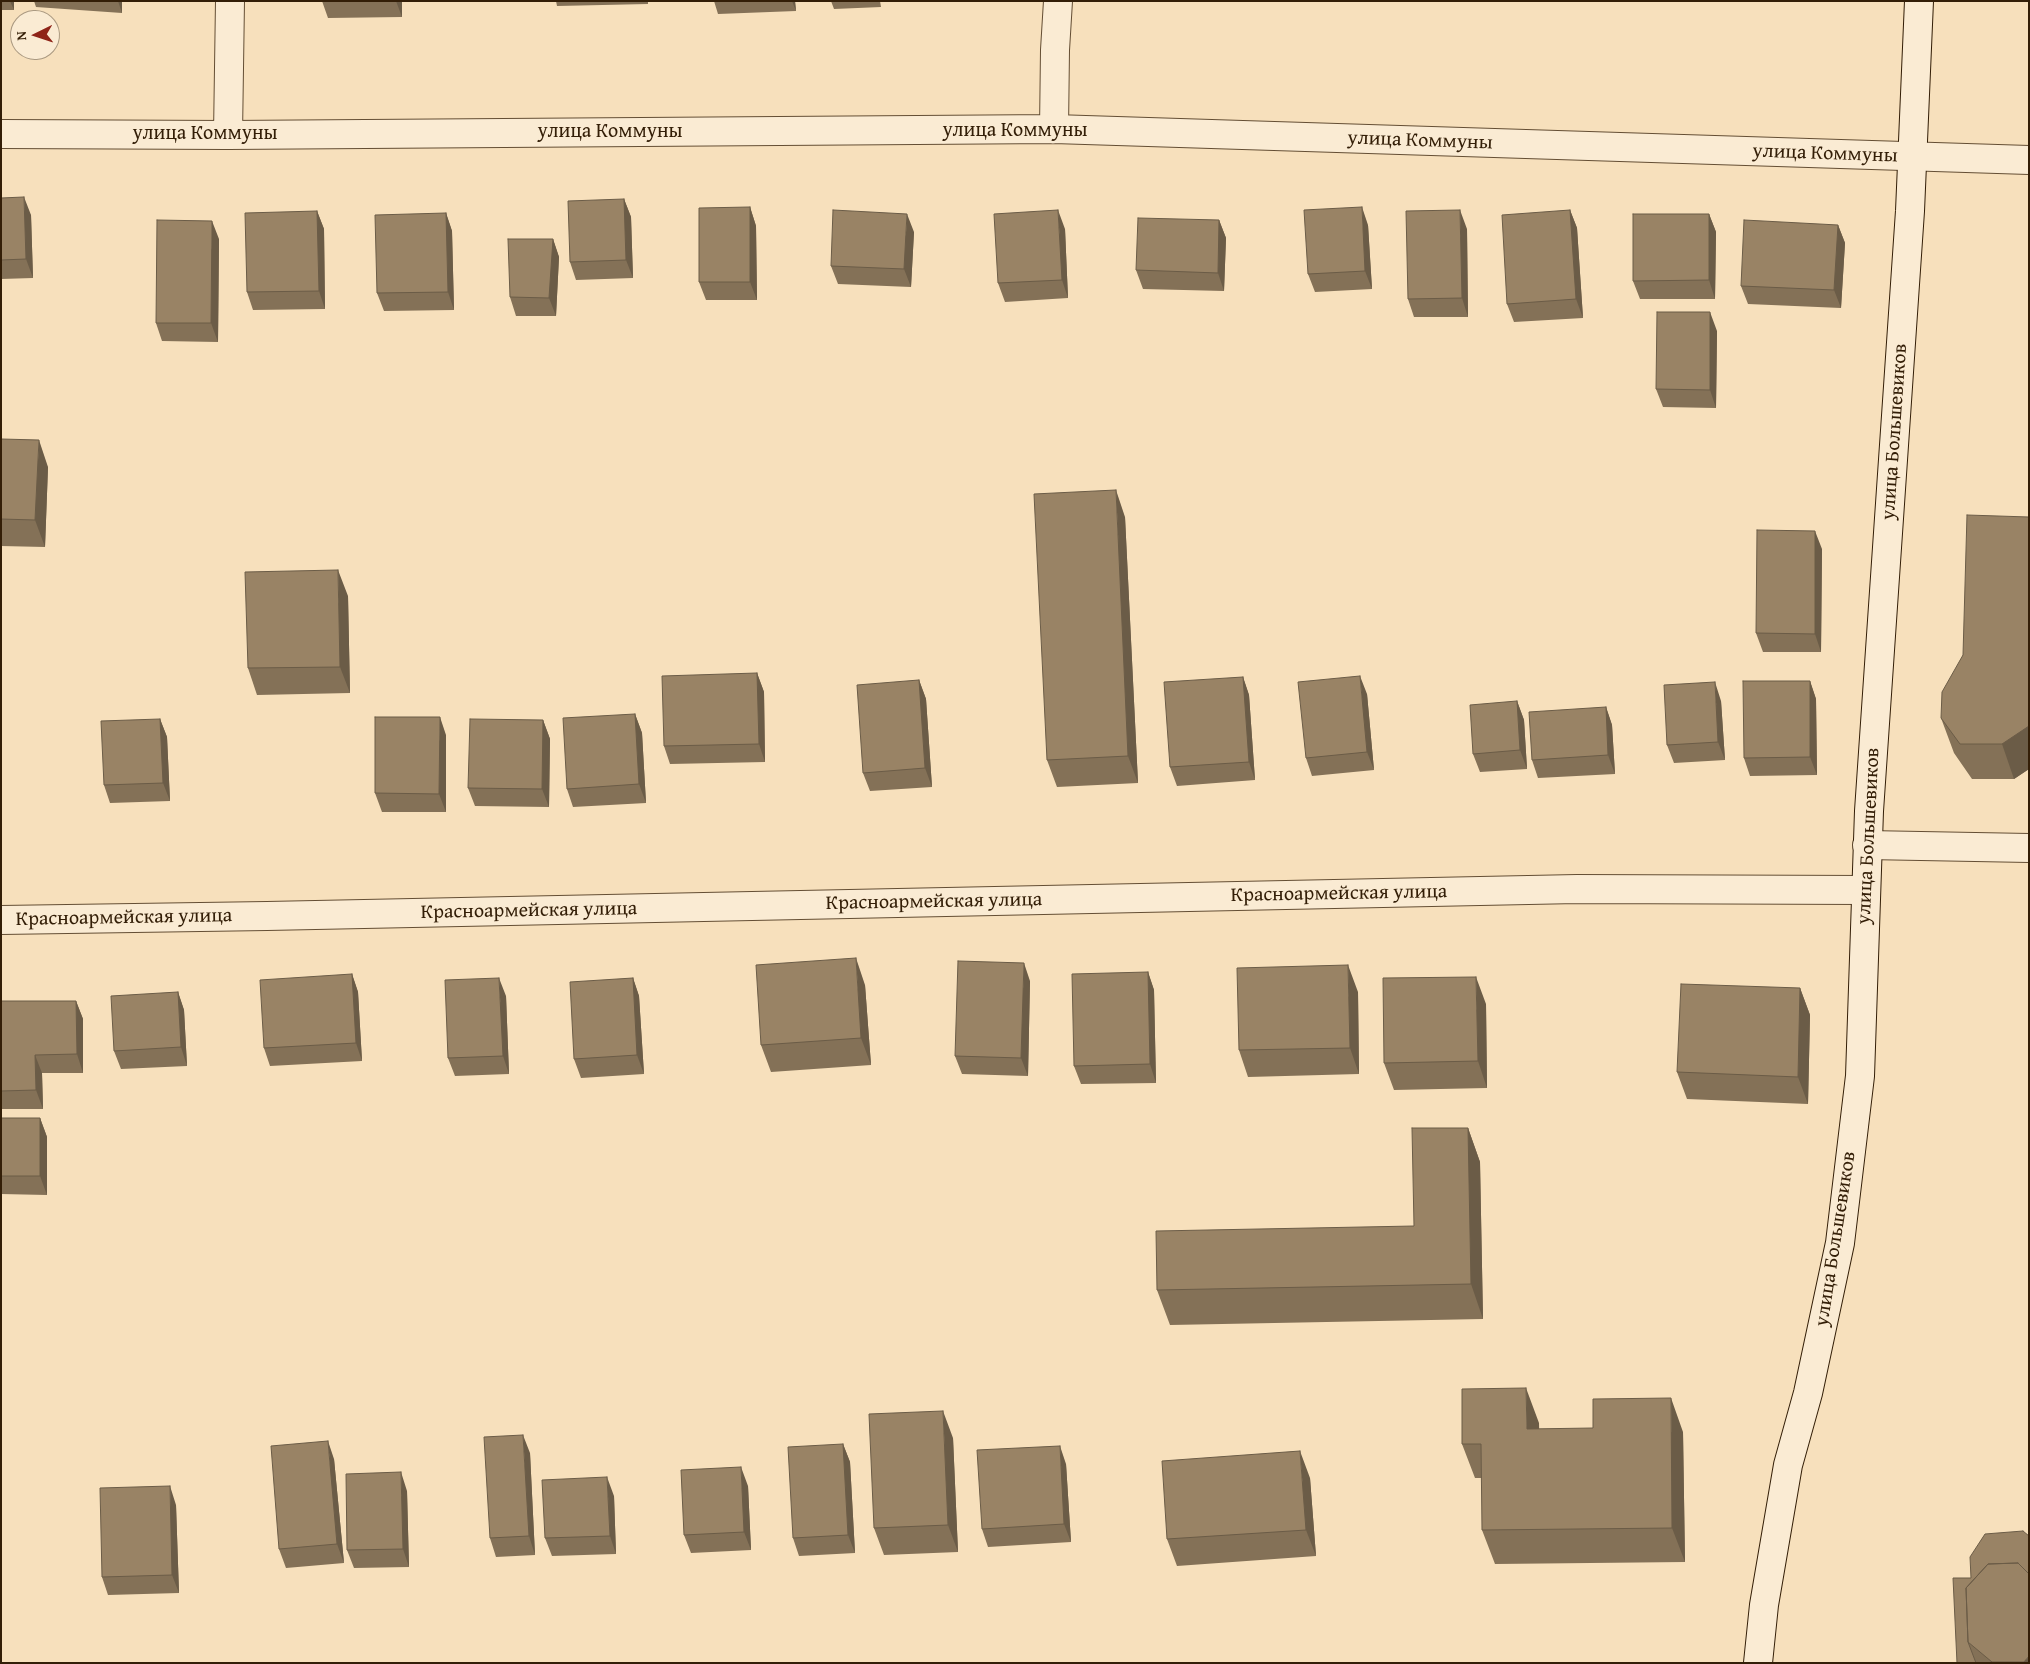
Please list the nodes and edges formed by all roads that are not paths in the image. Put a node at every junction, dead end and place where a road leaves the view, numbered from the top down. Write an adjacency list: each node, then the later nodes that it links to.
1 (230, 1): 6 (street)
2 (1058, 1): 4 (street)
3 (1919, 1): 7 (street, улица Большевиков)
4 (1054, 129): 6 (street, улица Коммуны); 7 (street, улица Коммуны)
5 (1, 134): 6 (street, улица Коммуны)
6 (228, 135)
7 (1913, 157): 8 (street, улица Коммуны); 9 (street, улица Большевиков)
8 (2029, 160)
9 (1867, 845): 10 (street); 11 (street, улица Большевиков)
10 (2029, 848)
11 (1866, 890): 12 (street, Красноармейская улица); 13 (street, улица Большевиков)
12 (1, 920)
13 (1758, 1663)

